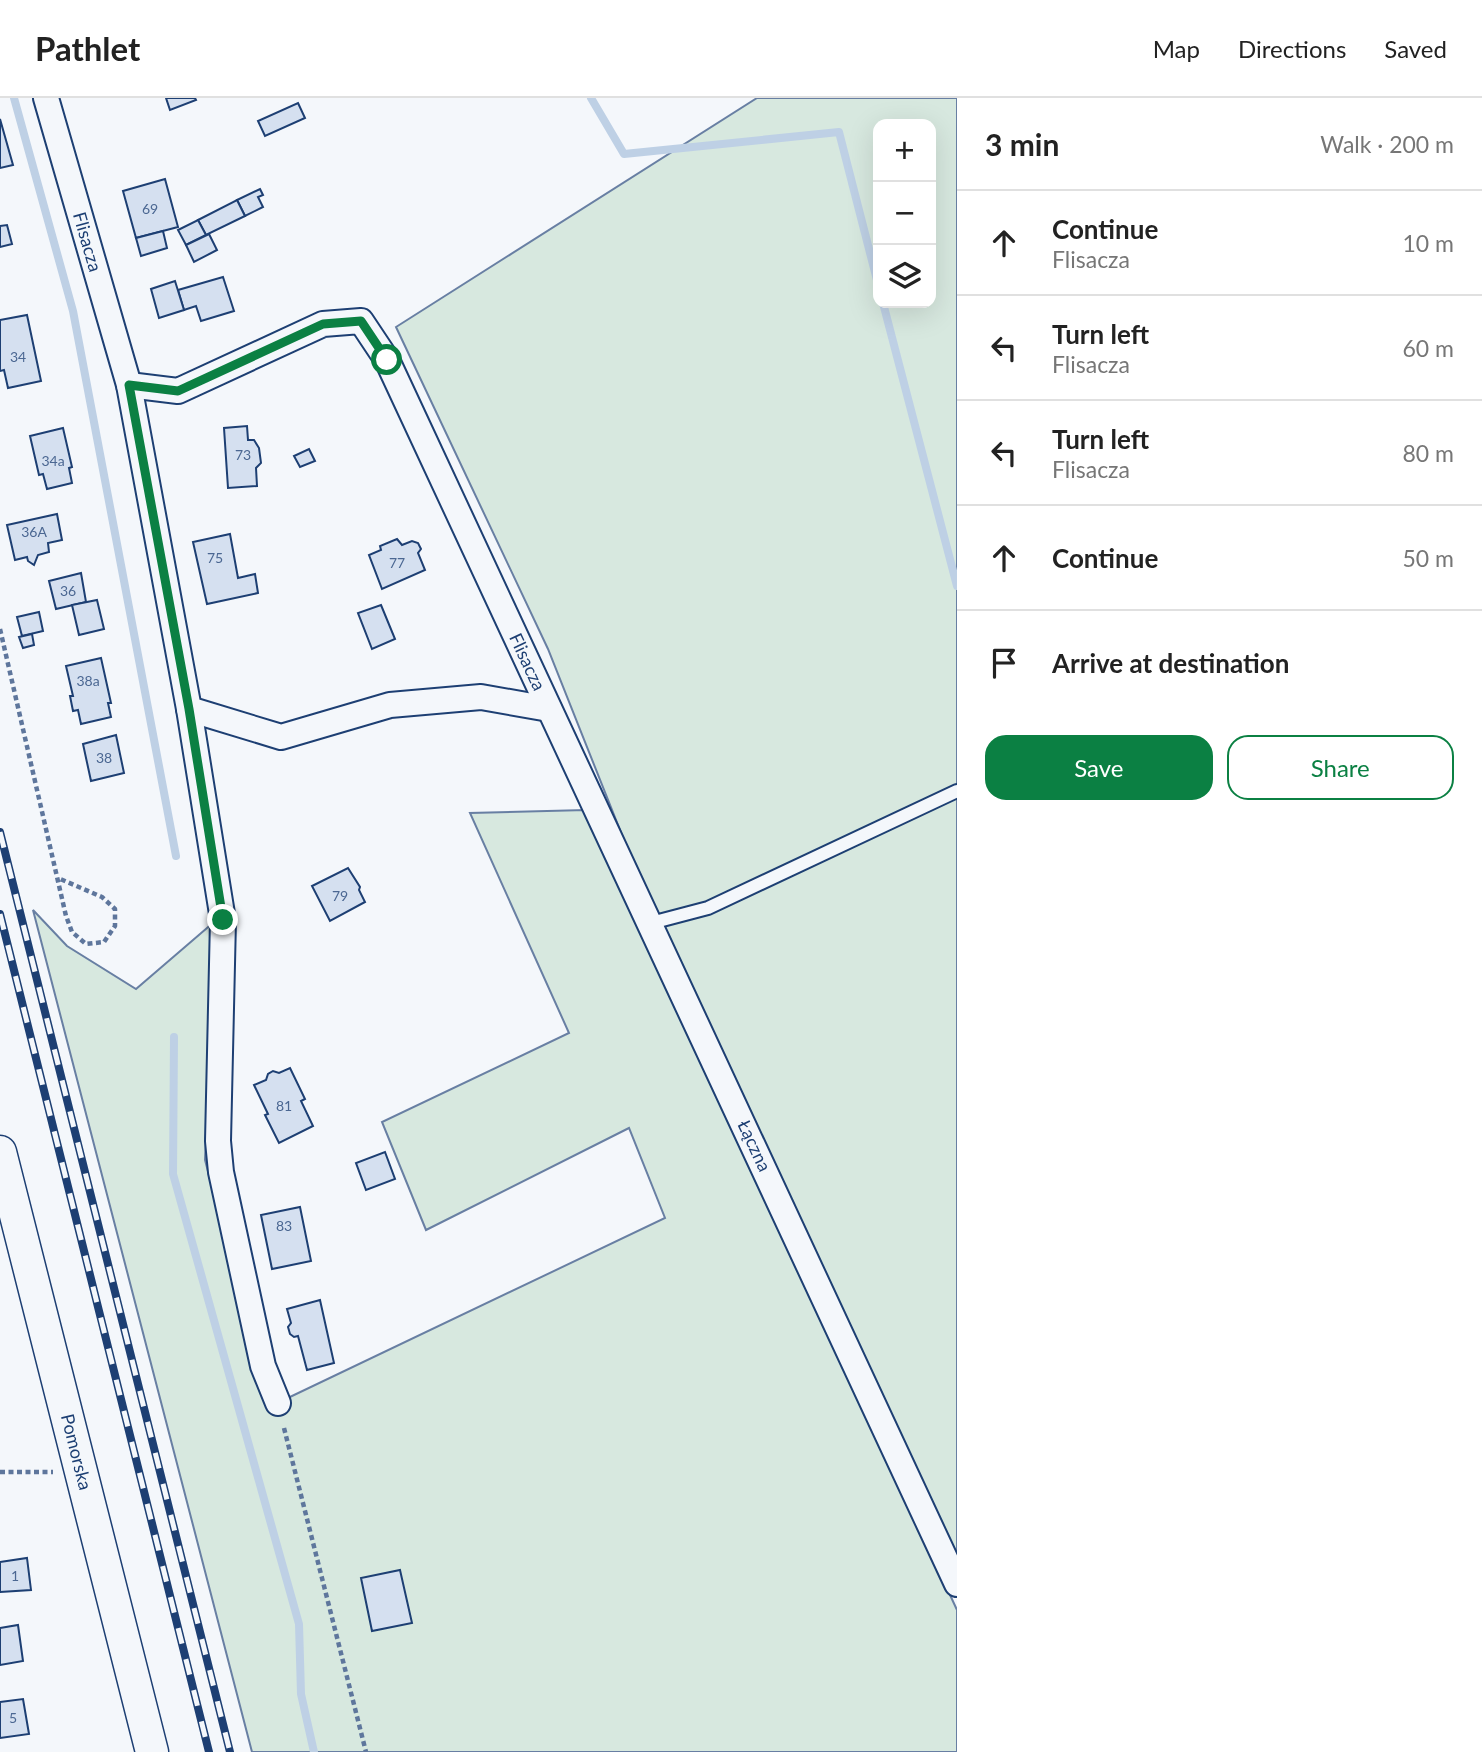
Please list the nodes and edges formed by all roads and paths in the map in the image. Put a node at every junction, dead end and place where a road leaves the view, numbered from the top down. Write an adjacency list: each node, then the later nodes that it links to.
1 (46, 98): 2 (street, Flisacza)
2 (129, 385): 4 (street, Flisacza); 5 (street, Flisacza)
3 (0, 629): 7 (path)
4 (189, 709): 5 (street, Flisacza); 11 (street)
5 (549, 709): 8 (street, Łączna)
6 (957, 791): 8 (lane)
7 (58, 877): 7 (path)
8 (651, 923): 14 (street, Łączna)
9 (0, 1152): 10 (street, Pomorska)
10 (7, 1206): 15 (street, Pomorska)
11 (278, 1403): 16 (path)
12 (0, 1472): 13 (path)
13 (61, 1472)
14 (957, 1584)
15 (152, 1752)
16 (366, 1752)

